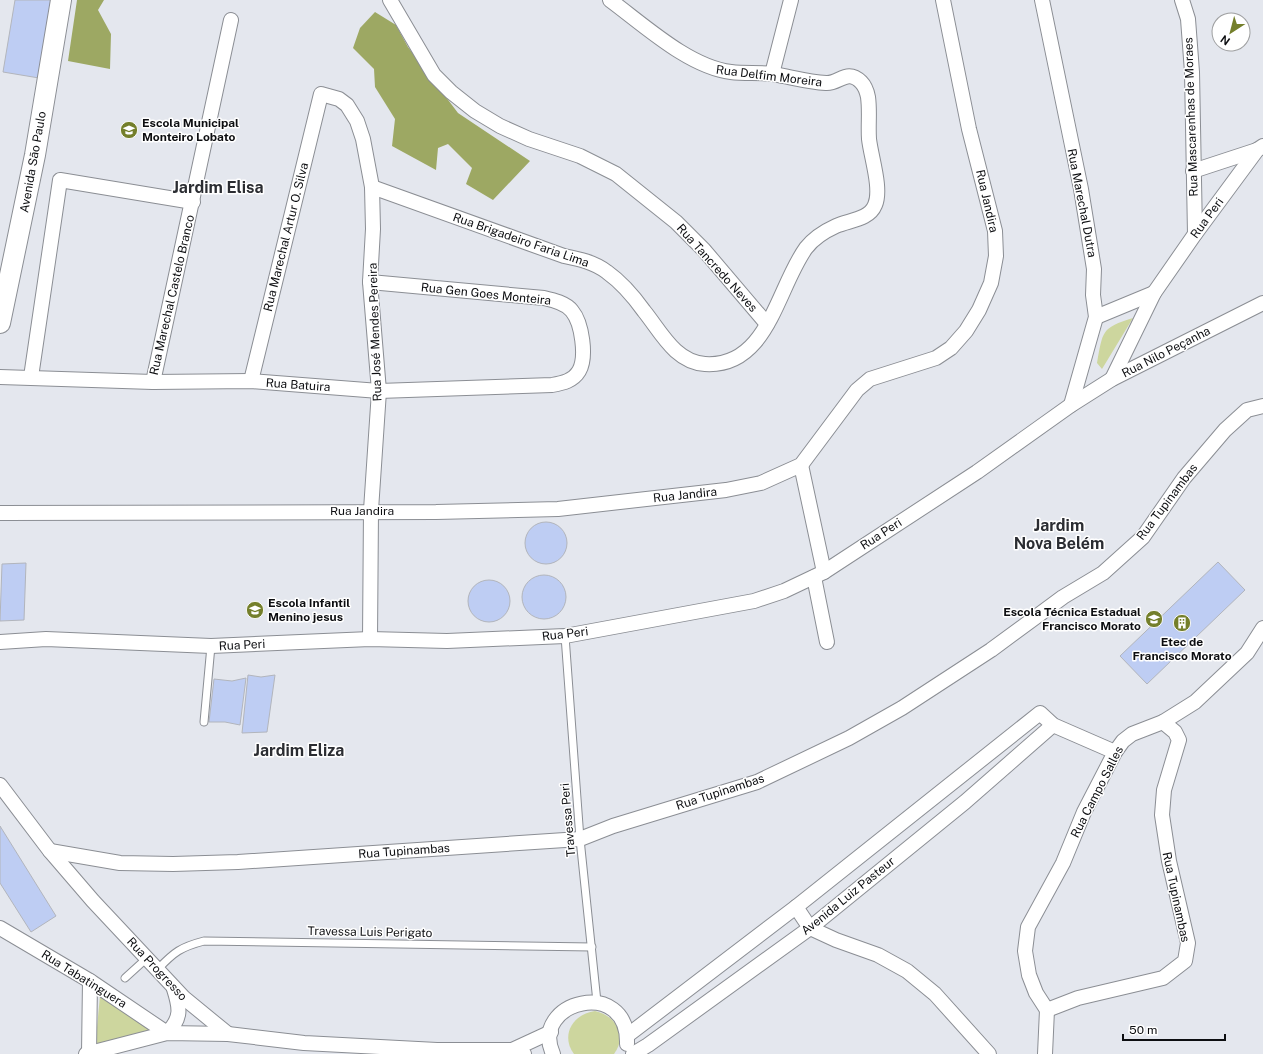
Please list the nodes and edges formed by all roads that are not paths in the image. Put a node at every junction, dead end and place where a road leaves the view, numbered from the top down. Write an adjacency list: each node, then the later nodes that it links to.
1 (61, 0): 21 (main road, Avenida São Paulo)
2 (390, 0): 22 (street, Rua Tancredo Neves)
3 (610, 0): 9 (street, Rua Delfim Moreira)
4 (791, 0): 9 (street)
5 (943, 0): 32 (street, Rua Jandira)
6 (1042, 0): 20 (street, Rua Marechal Dutra)
7 (1182, 0): 13 (street, Rua Mascarenhas de Moraes)
8 (231, 20): 15 (street, Rua Marechal Castelo Branco)
9 (772, 74): 10 (street, Rua Delfim Moreira)
10 (852, 76): 22 (street, Rua Brigadeiro Faria Lima)
11 (321, 94): 14 (street, Rua José Mendes Pereira); 27 (street, Rua Marechal Artur O. Silva)
12 (1260, 148): 13 (street); 16 (street, Rua Peri)
13 (1193, 171): 16 (street, Rua Mascarenhas de Moraes)
14 (372, 187): 17 (street, Rua José Mendes Pereira); 22 (street, Rua Brigadeiro Faria Lima)
15 (193, 202): 25 (street); 28 (street, Rua Marechal Castelo Branco)
16 (1194, 234): 18 (street, Rua Peri)
17 (370, 282): 23 (street, Rua Gen Goes Monteira); 29 (street, Rua José Mendes Pereira)
18 (1154, 293): 20 (street); 26 (street, Rua Peri)
19 (1263, 303): 26 (street, Rua Nilo Peçanha)
20 (1096, 316): 30 (street, Rua Marechal Dutra)
21 (0, 323)
22 (767, 324)
23 (582, 358): 29 (street, Rua Batuira)
24 (0, 377): 25 (street, Rua Batuira)
25 (30, 377): 28 (street, Rua Batuira)
26 (1112, 379): 30 (street, Rua Nilo Peçanha)
27 (251, 381): 28 (street, Rua Batuira); 29 (street, Rua Batuira)
28 (152, 382)
29 (379, 390): 33 (street, Rua José Mendes Pereira)
30 (1071, 405): 35 (street, Rua Peri)
31 (1263, 406): 47 (street, Rua Tupinambas)
32 (801, 465): 33 (street, Rua Jandira); 35 (street)
33 (371, 510): 34 (street, Rua Jandira); 38 (street, Rua José Mendes Pereira)
34 (0, 513)
35 (819, 574): 37 (street, Rua Peri); 40 (street)
36 (1263, 628): 43 (street, Rua Campo Salles)
37 (565, 636): 38 (street, Rua Peri); 47 (lane, Travessa Peri)
38 (370, 639): 41 (street, Rua Peri)
39 (0, 642): 41 (street, Rua Peri)
40 (827, 642)
41 (211, 646): 42 (lane)
42 (204, 722)
43 (1163, 722): 45 (street, Rua Campo Salles); 59 (street, Rua Tupinambas)
44 (1053, 725): 45 (street); 49 (street, Avenida Luiz Pasteur); 51 (street, Avenida Luiz Pasteur)
45 (1115, 752): 59 (street, Rua Campo Salles)
46 (0, 785): 48 (street, Rua Progresso)
47 (580, 839): 48 (street, Rua Tupinambas); 52 (lane, Travessa Peri)
48 (50, 851): 53 (street, Rua Progresso)
49 (796, 907): 51 (street); 63 (street, Avenida Luiz Pasteur)
50 (0, 928): 56 (street, Rua Tabatinguera)
51 (810, 928): 69 (street, Avenida Luiz Pasteur); 70 (street)
52 (592, 947): 54 (lane, Travessa Luis Perigato); 58 (lane, Travessa Peri)
53 (147, 958): 54 (street, Rua Progresso); 55 (lane)
54 (158, 969): 57 (street, Rua Progresso)
55 (125, 978)
56 (90, 981): 61 (street, Rua Tabatinguera); 66 (street)
57 (173, 986): 61 (street); 62 (street, Rua Progresso)
58 (597, 1002): 60 (street); 63 (street)
59 (1047, 1010): 71 (street)
60 (551, 1032): 65 (street); 67 (street)
61 (167, 1033): 62 (street); 66 (street)
62 (228, 1034): 64 (street)
63 (628, 1035): 68 (street)
64 (365, 1050): 65 (street)
65 (518, 1052)
66 (87, 1053)
67 (553, 1054)
68 (625, 1054)
69 (633, 1054)
70 (989, 1054)
71 (1045, 1054)

